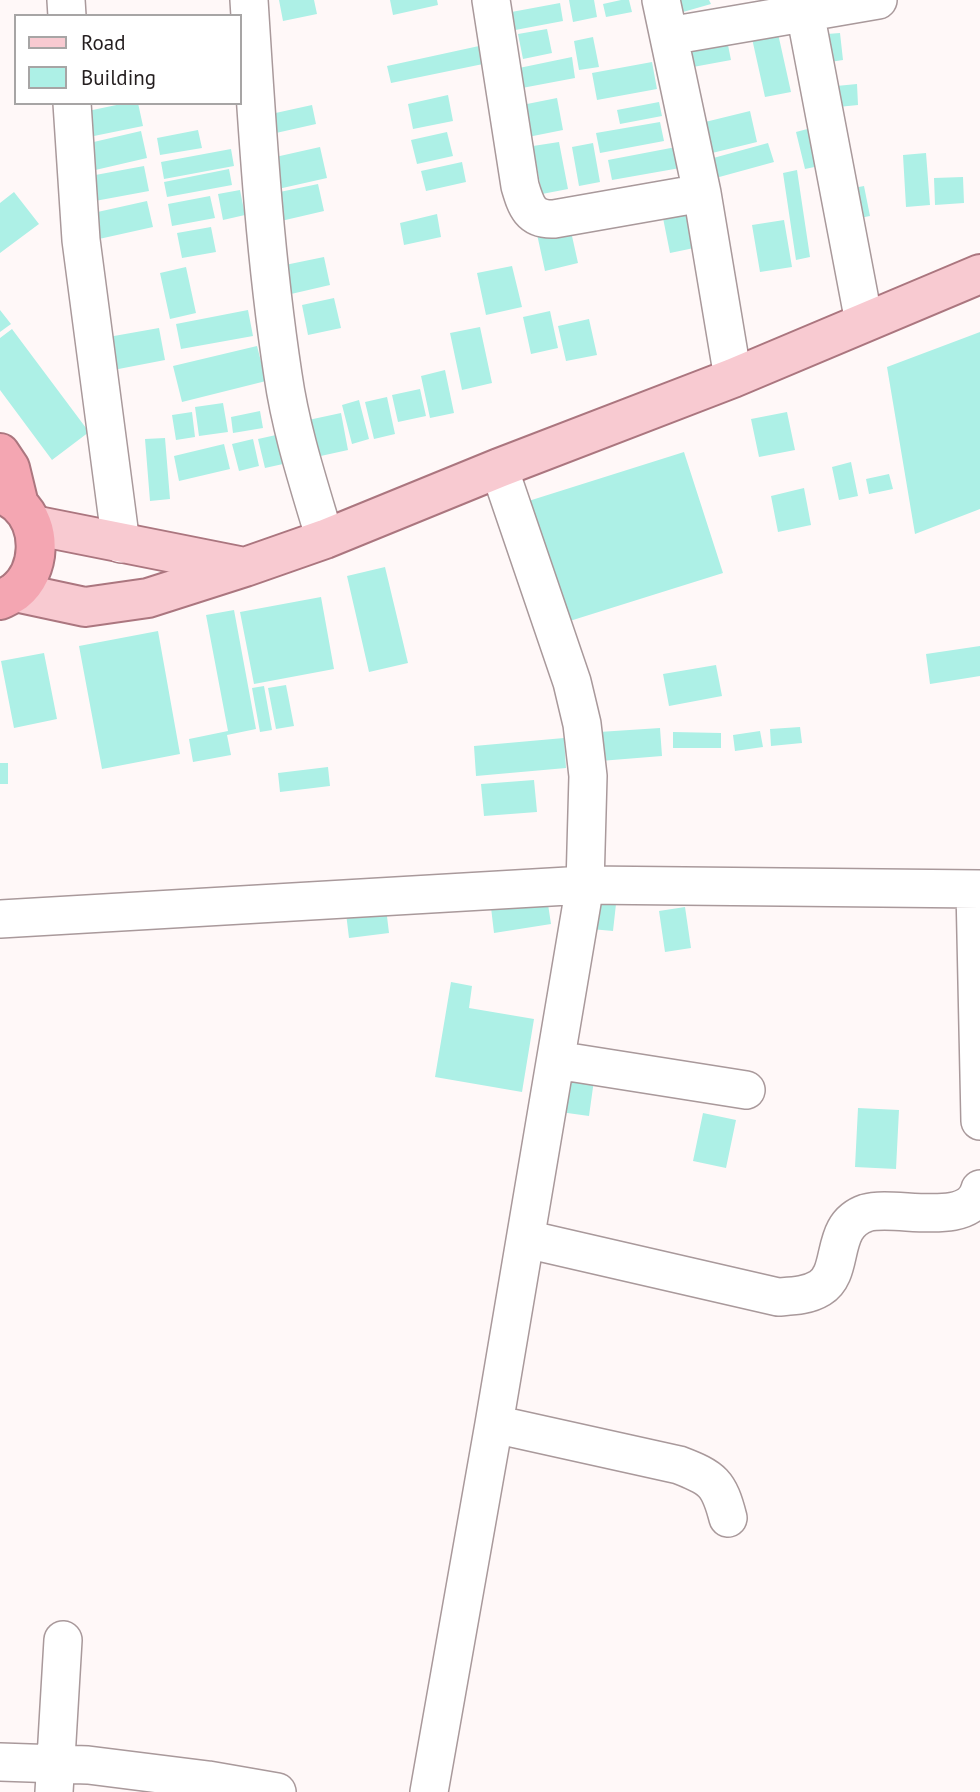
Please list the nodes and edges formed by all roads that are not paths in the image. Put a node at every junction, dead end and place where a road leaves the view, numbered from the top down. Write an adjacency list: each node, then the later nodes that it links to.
1 (249, 0): 15 (street)
2 (491, 0): 8 (street)
3 (662, 0): 6 (street)
4 (878, 0): 5 (street)
5 (805, 12): 6 (street); 10 (street)
6 (669, 36): 8 (street)
7 (72, 105): 16 (street)
8 (702, 193): 11 (street)
9 (980, 274): 10 (main road)
10 (864, 322): 11 (main road)
11 (733, 378): 13 (main road)
12 (0, 453): 14 (highway)
13 (499, 468): 15 (main road); 19 (street)
14 (17, 508): 16 (main road); 18 (highway)
15 (325, 540): 17 (main road)
16 (121, 544): 17 (main road)
17 (245, 567): 18 (main road)
18 (7, 596)
19 (584, 885): 20 (street); 21 (street); 22 (street)
20 (978, 889): 24 (street)
21 (0, 919)
22 (556, 1060): 23 (street); 26 (street)
23 (746, 1090)
24 (980, 1121)
25 (978, 1198): 26 (street)
26 (526, 1239): 27 (street)
27 (494, 1424): 28 (street); 33 (street)
28 (728, 1518)
29 (63, 1640): 31 (street)
30 (0, 1762): 31 (street)
31 (54, 1778): 32 (street)
32 (277, 1792)
33 (429, 1792)

